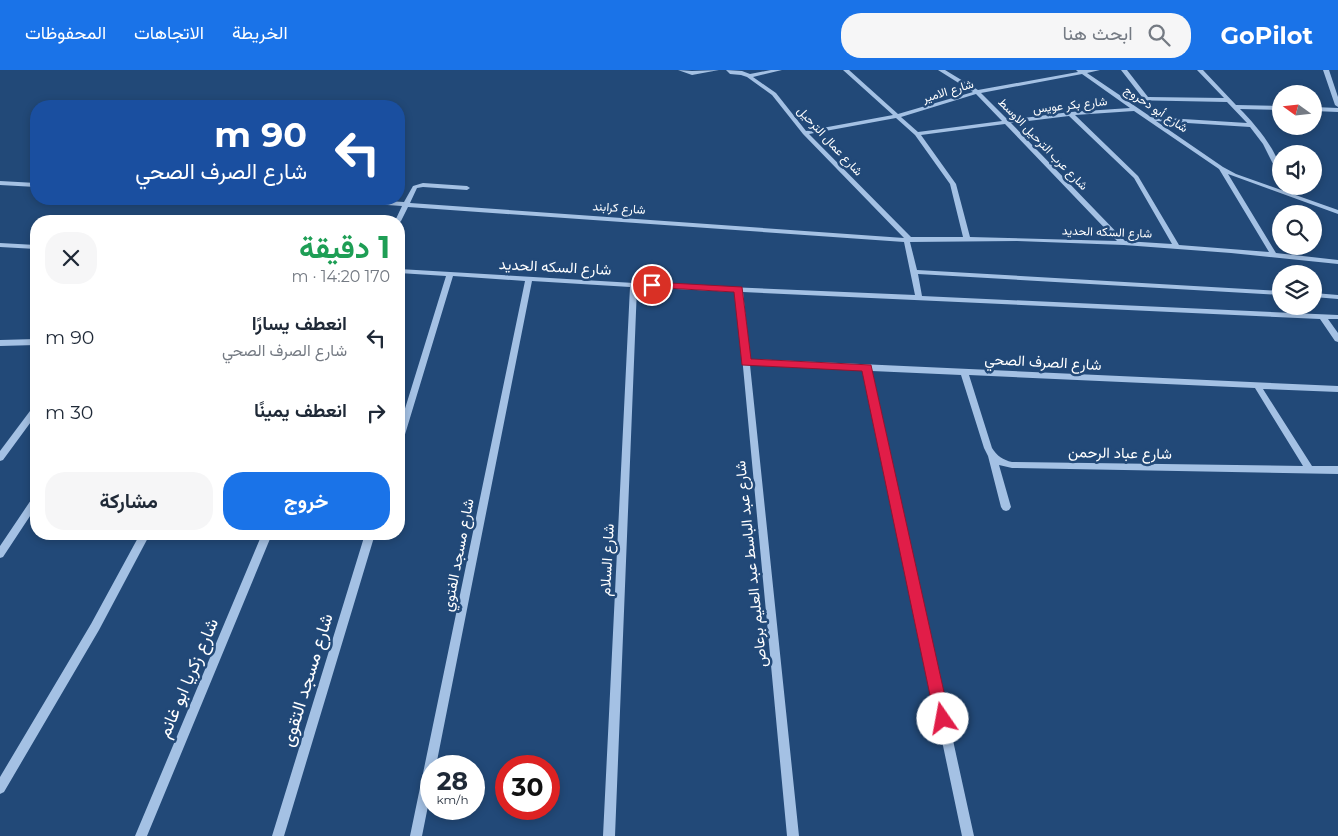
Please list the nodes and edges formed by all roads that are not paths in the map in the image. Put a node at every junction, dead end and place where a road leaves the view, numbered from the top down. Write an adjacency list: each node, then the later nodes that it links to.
1 (681, 70): 2 (street)
2 (716, 70)
3 (729, 70): 12 (street, شارع عمال الترحيل)
4 (779, 70): 12 (street)
5 (846, 70): 24 (street)
6 (941, 70): 13 (street, شارع عرب الترحيل الاوسط)
7 (1097, 70): 11 (street, شارع الامير)
8 (1124, 70): 15 (street)
9 (1200, 70): 16 (street)
10 (1326, 70): 17 (street)
11 (1080, 71): 13 (street, شارع الامير); 14 (street, شارع أبو دحروج)
12 (749, 76): 28 (street, شارع عمال الترحيل)
13 (977, 92): 24 (street, شارع الامير); 26 (street, شارع عرب الترحيل الاوسط)
14 (1120, 98): 15 (street); 20 (street, شارع أبو دحروج)
15 (1146, 98): 16 (street)
16 (1229, 100): 18 (street)
17 (1338, 104)
18 (1236, 107): 19 (street); 27 (street)
19 (1272, 108)
20 (1136, 109): 23 (street, شارع بكر عويس); 25 (street, شارع أبو دحروج)
21 (1322, 109): 22 (street)
22 (1338, 110)
23 (1070, 114): 26 (street, شارع بكر عويس); 44 (street)
24 (897, 116): 28 (street, شارع الامير); 29 (street)
25 (1151, 118): 27 (street); 31 (street, شارع أبو دحروج)
26 (1008, 122): 29 (street, شارع بكر عويس); 42 (street, شارع عرب الترحيل الاوسط)
27 (1252, 125): 30 (street)
28 (805, 133): 40 (street, شارع عمال الترحيل)
29 (917, 134): 41 (street)
30 (1272, 156)
31 (1221, 168): 35 (street, شارع أبو دحروج); 46 (street, شارع أبو دحروج)
32 (0, 183): 33 (street)
33 (30, 185)
34 (467, 188): 37 (street)
35 (1272, 188)
36 (1292, 195): 38 (street, شارع أبو دحروج)
37 (406, 204): 39 (street); 40 (street, شارع كرابند)
38 (1338, 212)
39 (401, 215)
40 (909, 239): 41 (street, شارع السكه الحديد); 51 (street)
41 (967, 240): 42 (street, شارع السكه الحديد)
42 (1122, 242): 44 (street, شارع السكه الحديد)
43 (0, 245): 45 (street)
44 (1176, 246): 47 (street, شارع السكه الحديد)
45 (30, 247)
46 (1272, 252)
47 (1272, 254)
48 (1281, 255): 49 (street, شارع السكه الحديد)
49 (1338, 262)
50 (405, 271): 52 (street, شارع السكه الحديد)
51 (913, 272): 56 (street); 58 (street)
52 (450, 275): 53 (street, شارع السكه الحديد); 71 (street)
53 (529, 280): 54 (street, شارع السكه الحديد); 85 (street, شارع مسجد الفتوي)
54 (634, 285): 55 (street, شارع السكه الحديد); 86 (street, شارع السلام)
55 (739, 289): 58 (street, شارع السكه الحديد); 65 (street, شارع عبد الباسط عبد العليم برعاص)
56 (1272, 292)
57 (1322, 296): 59 (street)
58 (919, 297): 60 (street, شارع السكه الحديد)
59 (1338, 297)
60 (1322, 316): 61 (street, شارع السكه الحديد); 62 (street)
61 (1338, 317)
62 (1338, 339)
63 (30, 342): 64 (street)
64 (0, 343)
65 (746, 362): 66 (street, شارع الصرف الصحي); 87 (street, شارع عبد الباسط عبد العليم برعاص)
66 (867, 367): 67 (street, شارع الصرف الصحي); 88 (street)
67 (964, 372): 68 (street, شارع الصرف الصحي); 72 (street)
68 (1256, 385): 69 (street, شارع الصرف الصحي); 74 (street)
69 (1338, 389)
70 (30, 417): 73 (street)
71 (405, 421)
72 (992, 456): 74 (street, شارع عباد الرحمن); 76 (street)
73 (0, 458)
74 (1310, 470): 75 (street, شارع عباد الرحمن)
75 (1338, 470)
76 (1006, 507)
77 (30, 509): 81 (street)
78 (141, 540): 82 (street)
79 (264, 540): 83 (street, شارع زكريا ابو غانم)
80 (368, 540): 84 (street, شارع مسجد التقوى)
81 (0, 554)
82 (0, 788)
83 (141, 836)
84 (278, 836)
85 (416, 836)
86 (609, 836)
87 (793, 836)
88 (968, 836)

